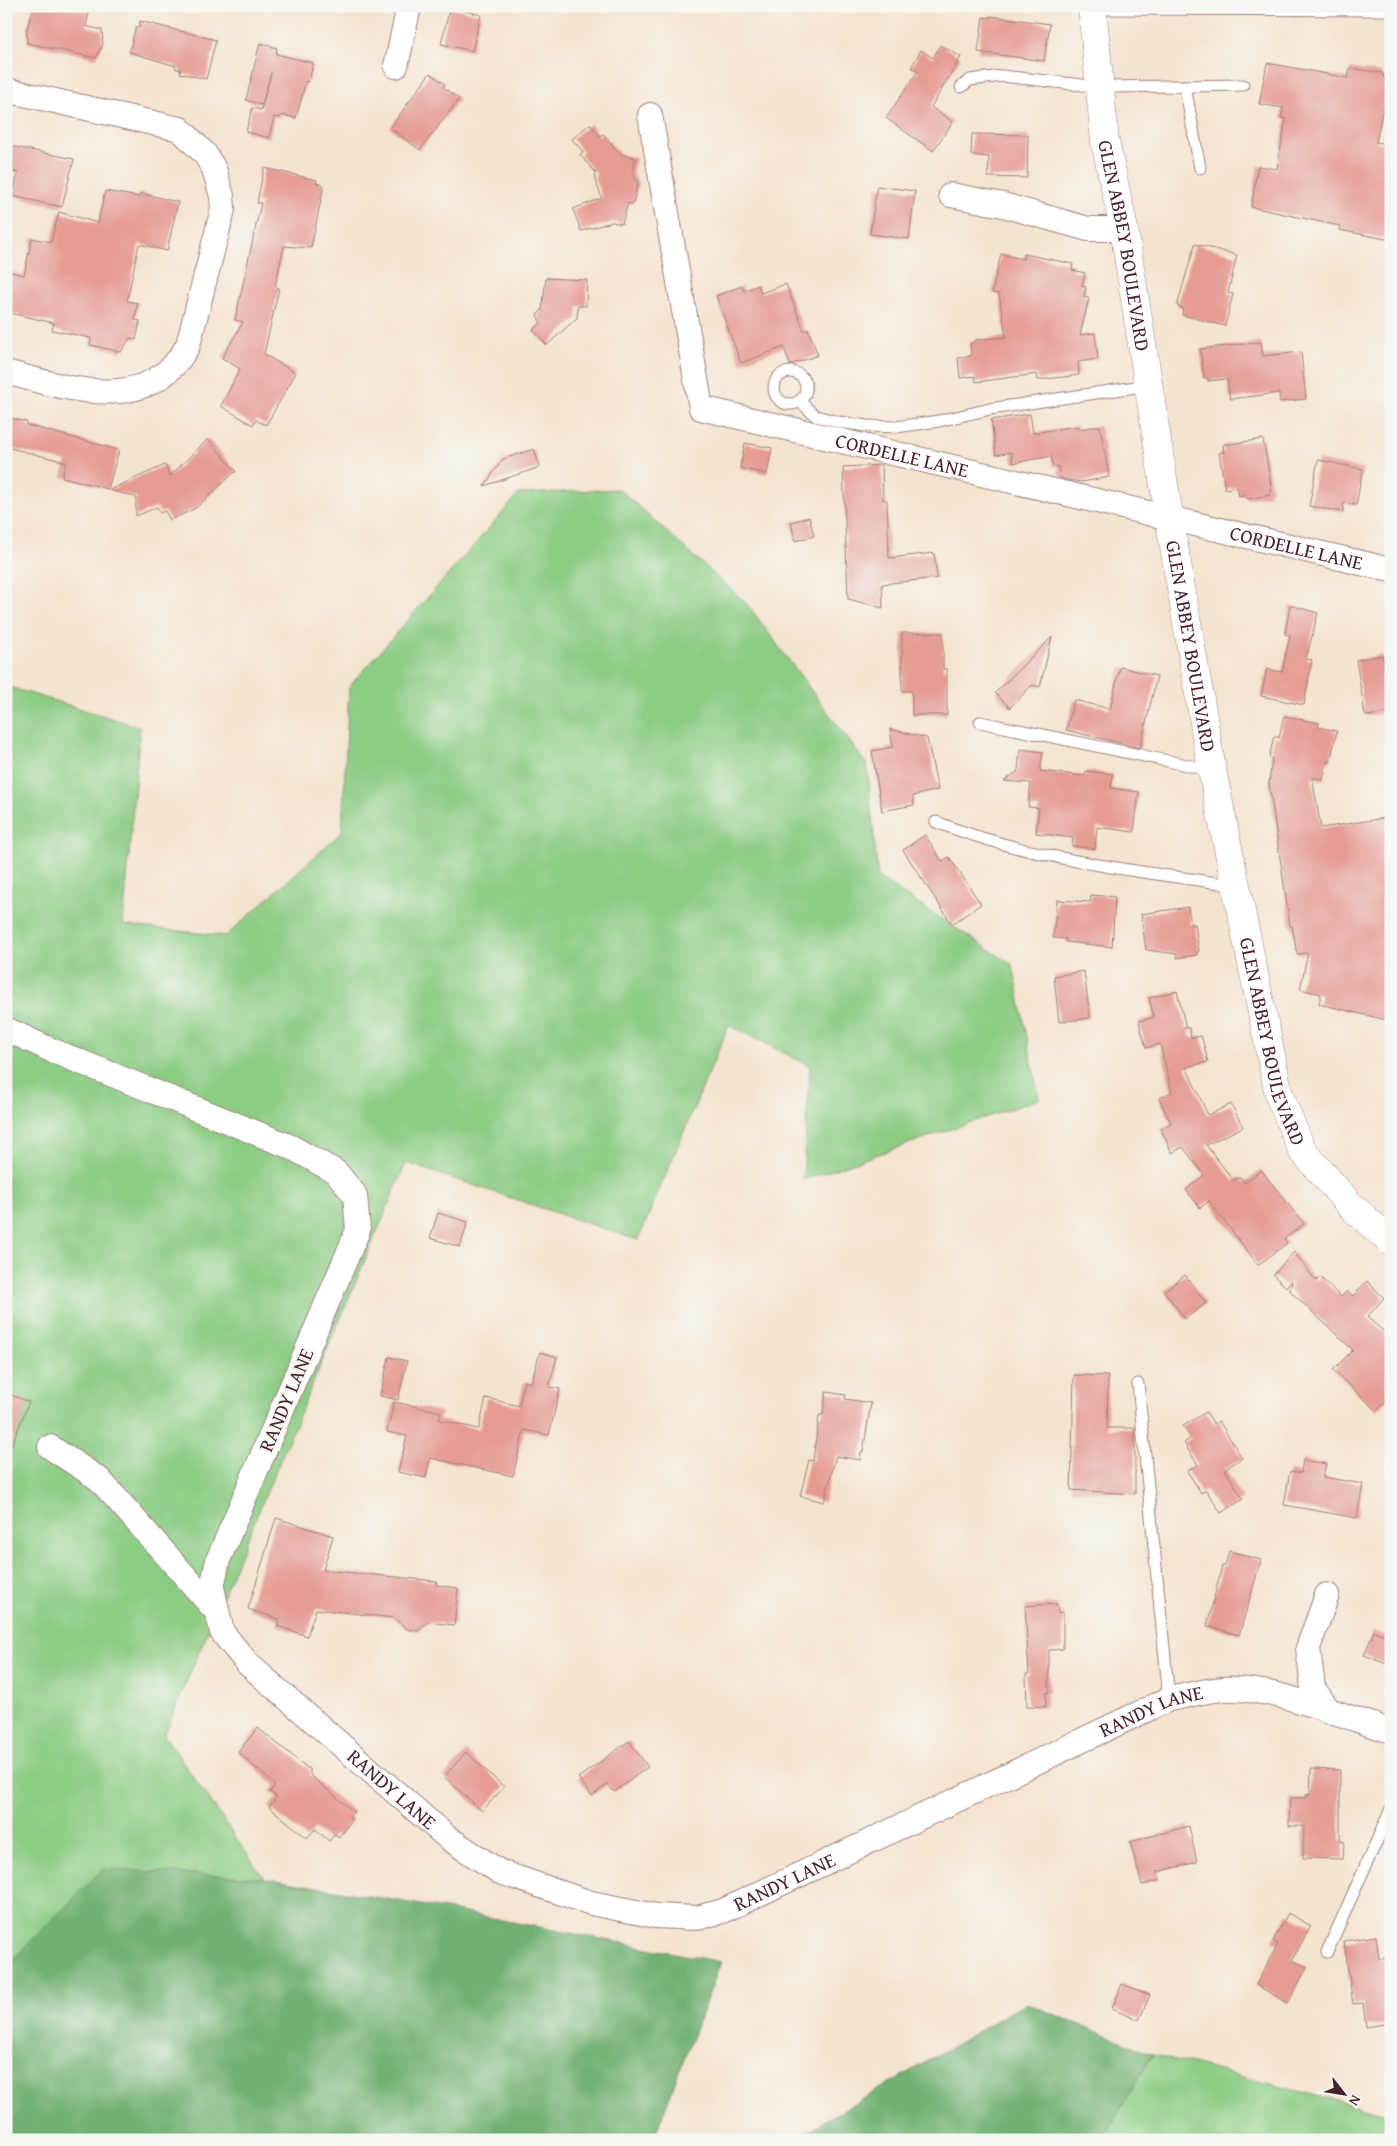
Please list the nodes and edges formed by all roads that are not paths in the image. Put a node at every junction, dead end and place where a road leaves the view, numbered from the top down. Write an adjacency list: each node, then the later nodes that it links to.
1 (409, 6): 6 (street)
2 (1092, 7): 3 (lane); 10 (street, GLEN ABBEY BOULEVARD)
3 (1189, 8): 4 (lane)
4 (1245, 8): 5 (lane)
5 (1391, 10)
6 (396, 66)
7 (1243, 85): 8 (lane)
8 (1185, 86): 10 (lane); 13 (lane)
9 (961, 87): 10 (lane)
10 (1100, 87): 15 (street, GLEN ABBEY BOULEVARD)
11 (6, 90): 16 (street)
12 (650, 115): 19 (street, CORDELLE LANE)
13 (1200, 168)
14 (951, 195): 15 (street)
15 (1124, 229): 17 (street, GLEN ABBEY BOULEVARD)
16 (6, 372)
17 (1149, 385): 18 (lane); 19 (street, GLEN ABBEY BOULEVARD)
18 (798, 402)
19 (1169, 517): 20 (street, CORDELLE LANE); 22 (street, GLEN ABBEY BOULEVARD)
20 (1391, 570)
21 (980, 722): 22 (lane)
22 (1212, 770): 24 (street, GLEN ABBEY BOULEVARD)
23 (936, 822): 24 (lane)
24 (1236, 885): 26 (street, GLEN ABBEY BOULEVARD)
25 (6, 1029): 30 (street, RANDY LANE)
26 (1391, 1242)
27 (1138, 1384): 31 (lane)
28 (50, 1447): 30 (street)
29 (1327, 1595): 32 (street)
30 (218, 1613): 31 (street, RANDY LANE)
31 (1169, 1699): 32 (street, RANDY LANE)
32 (1330, 1712): 33 (street, RANDY LANE)
33 (1391, 1731)
34 (1391, 1809): 35 (lane)
35 (1327, 1952)

